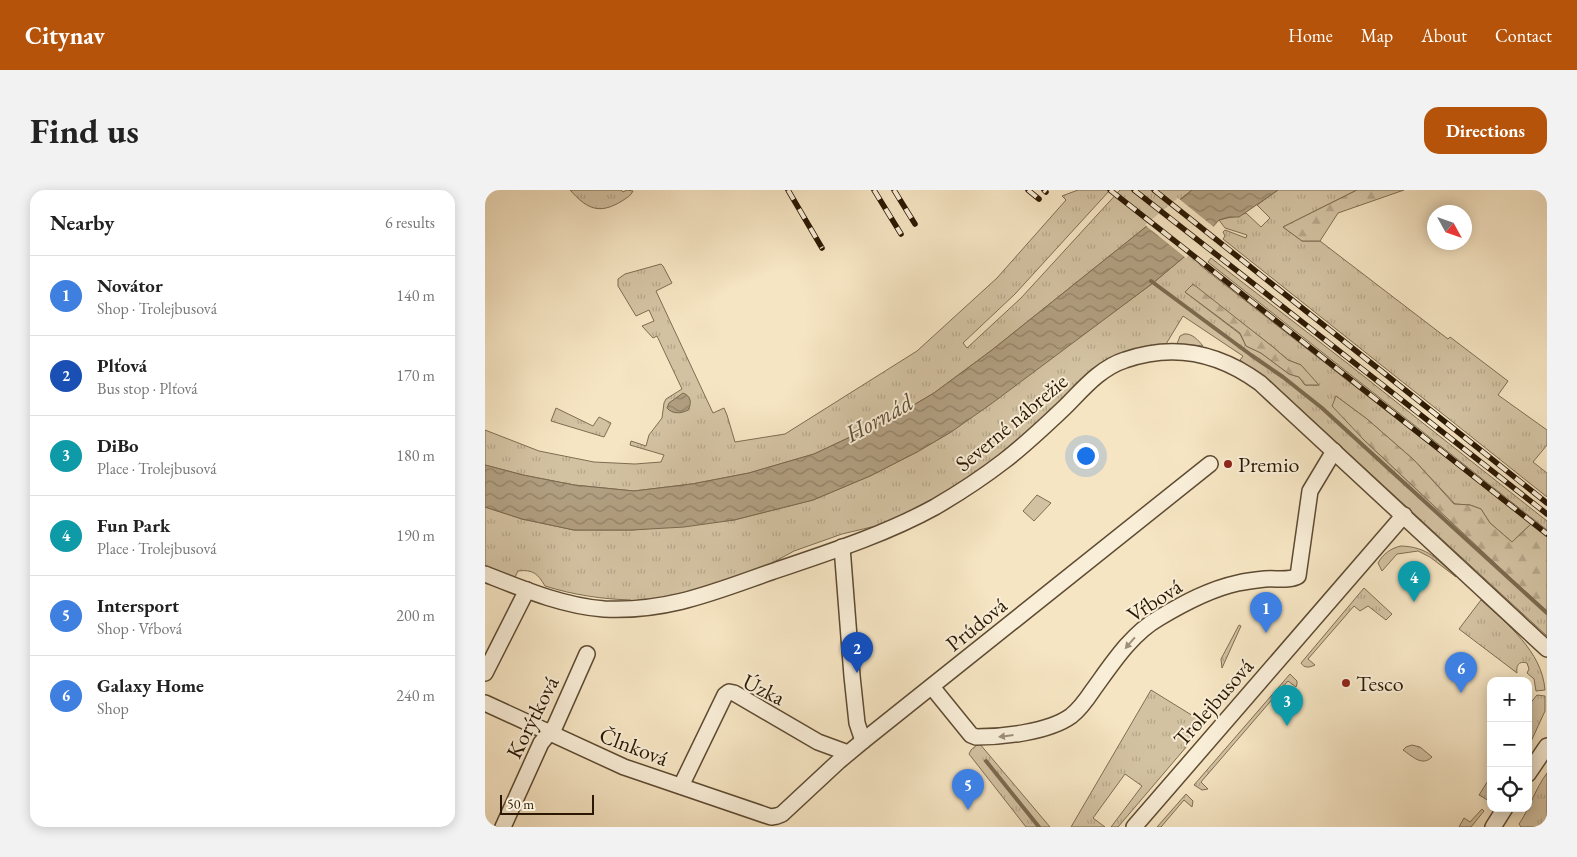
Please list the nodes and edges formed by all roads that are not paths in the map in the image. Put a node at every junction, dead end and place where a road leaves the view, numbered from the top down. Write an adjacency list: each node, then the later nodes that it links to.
1 (1333, 451): 3 (street, Severné nábrežie); 4 (street, Severné nábrežie); 12 (street, Vŕbová, one-way to 12)
2 (1210, 464): 12 (street, Prúdová)
3 (1404, 515): 7 (street, Severné nábrežie); 24 (street, Trolejbusová)
4 (842, 548): 6 (street, Severné nábrežie); 16 (street)
5 (485, 574): 6 (street, Severné nábrežie)
6 (527, 590): 11 (street)
7 (1535, 637): 8 (street, Severné nábrežie); 10 (street)
8 (1547, 649)
9 (587, 654): 14 (street, Korýtková)
10 (1547, 662)
11 (485, 673)
12 (932, 686): 16 (street, Prúdová)
13 (485, 703): 14 (street, Člnková)
14 (549, 734): 20 (street, Člnková); 23 (street, Korýtková)
15 (1547, 738): 17 (street)
16 (863, 740): 18 (street, Prúdová)
17 (1545, 752): 19 (street)
18 (848, 753): 20 (street, Úzka); 22 (street, Prúdová)
19 (1532, 769)
20 (681, 786): 22 (street, Člnková)
21 (1502, 812): 25 (street)
22 (771, 817)
23 (503, 827)
24 (1134, 827)
25 (1493, 827)

